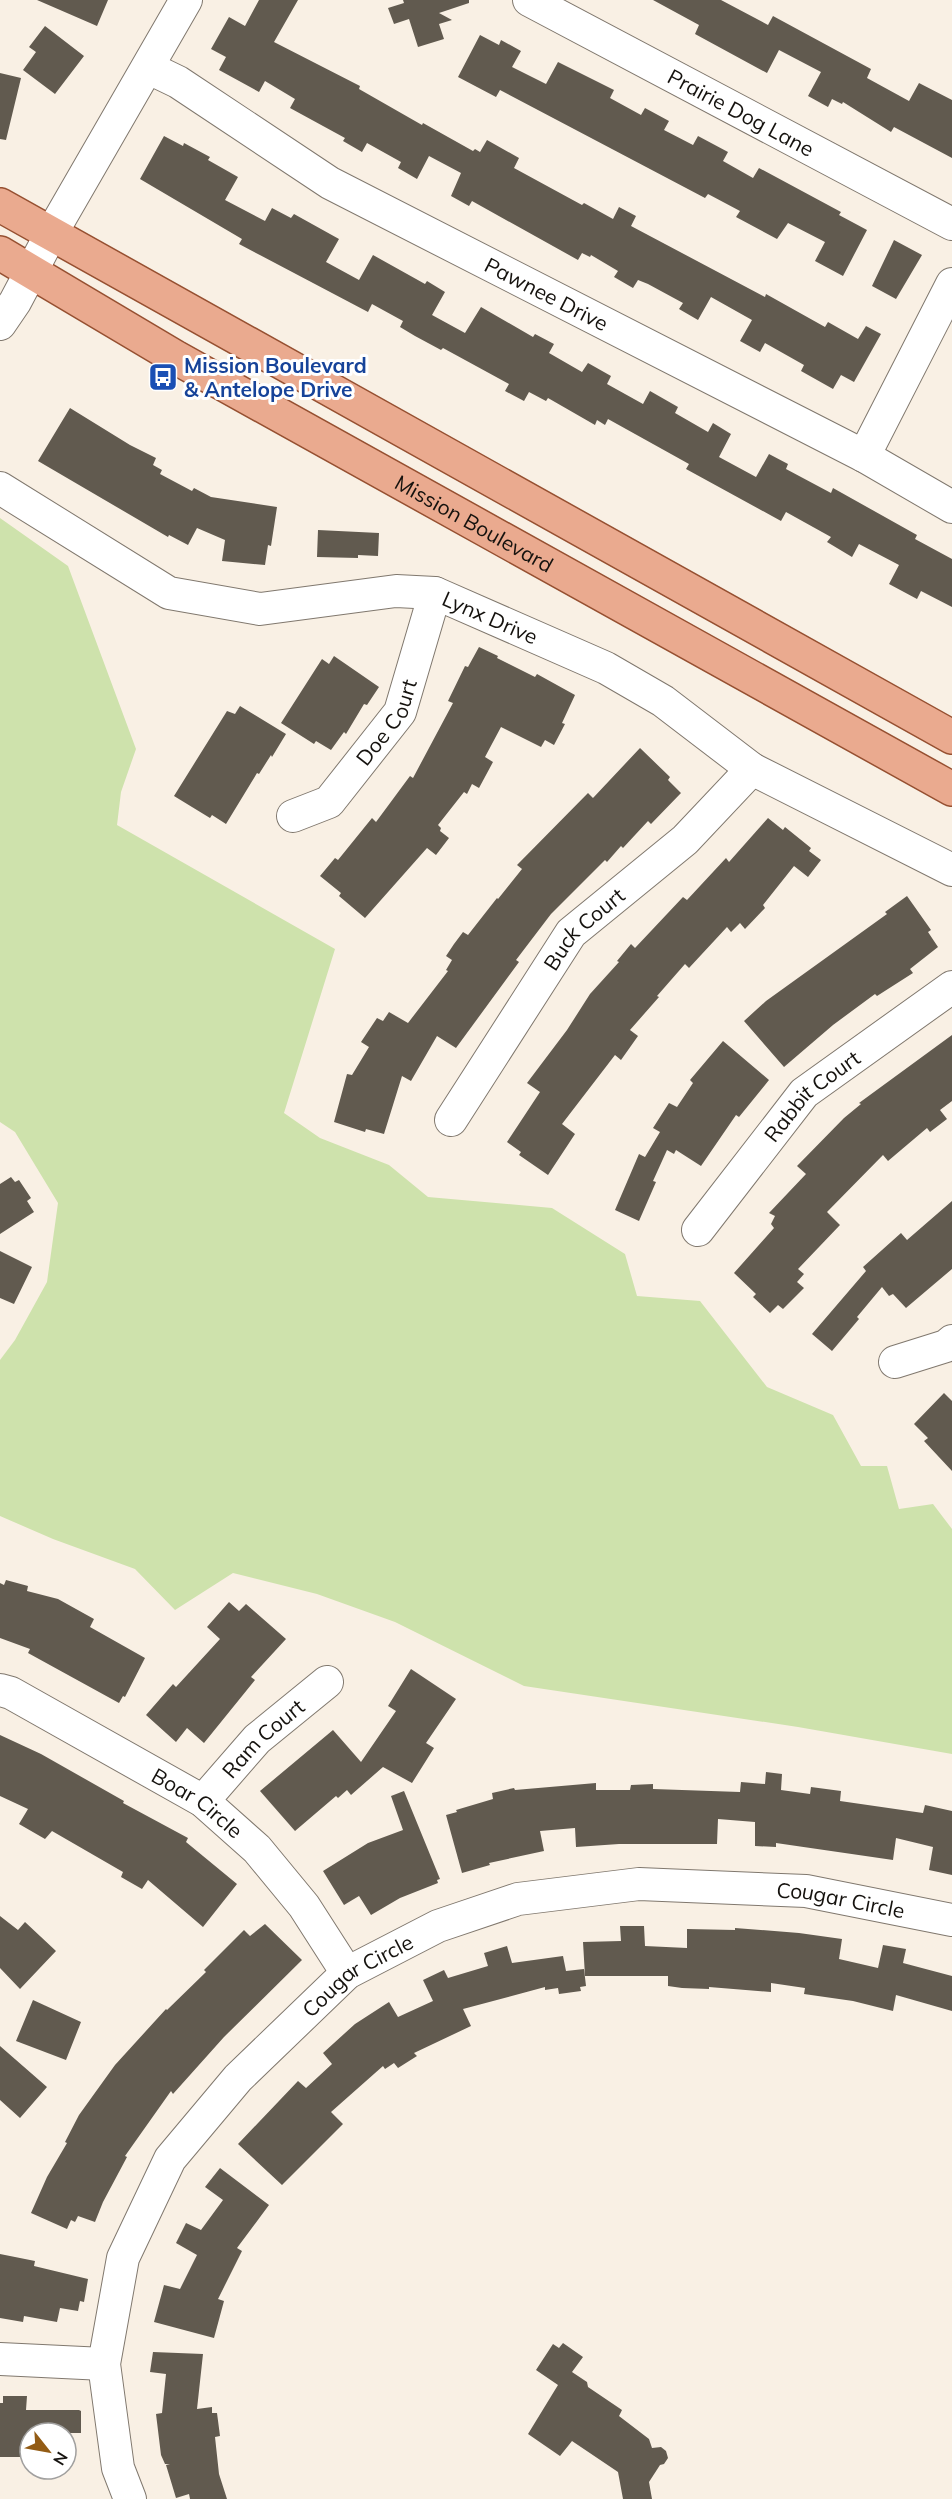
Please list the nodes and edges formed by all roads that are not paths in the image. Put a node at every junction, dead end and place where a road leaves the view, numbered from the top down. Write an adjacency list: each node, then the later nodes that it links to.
1 (186, 0): 3 (street)
2 (529, 0): 5 (street, Prairie Dog Lane)
3 (149, 68): 6 (street); 11 (street, Pawnee Drive)
4 (0, 205): 6 (main road)
5 (952, 224)
6 (51, 234): 8 (street); 15 (main road)
7 (0, 253): 8 (main road, Mission Boulevard)
8 (31, 270): 10 (street); 17 (main road, Mission Boulevard)
9 (952, 284): 11 (street)
10 (0, 324)
11 (864, 456): 13 (street, Pawnee Drive)
12 (0, 488): 14 (street, Lynx Drive)
13 (952, 507)
14 (435, 593): 16 (street, Lynx Drive); 18 (street, Doe Court)
15 (952, 737)
16 (752, 769): 19 (street, Lynx Drive); 21 (street, Buck Court)
17 (952, 789)
18 (293, 816)
19 (952, 870)
20 (952, 987): 22 (street, Rabbit Court)
21 (451, 1120)
22 (698, 1230)
23 (952, 1341): 24 (street)
24 (895, 1362)
25 (327, 1682): 27 (street, Ram Court)
26 (0, 1690): 27 (street, Boar Circle)
27 (203, 1801): 29 (street, Boar Circle)
28 (952, 1920): 29 (street, Cougar Circle)
29 (347, 1973): 31 (street, Cougar Circle)
30 (0, 2359): 31 (street)
31 (104, 2364): 32 (street, Cougar Circle)
32 (130, 2499)

